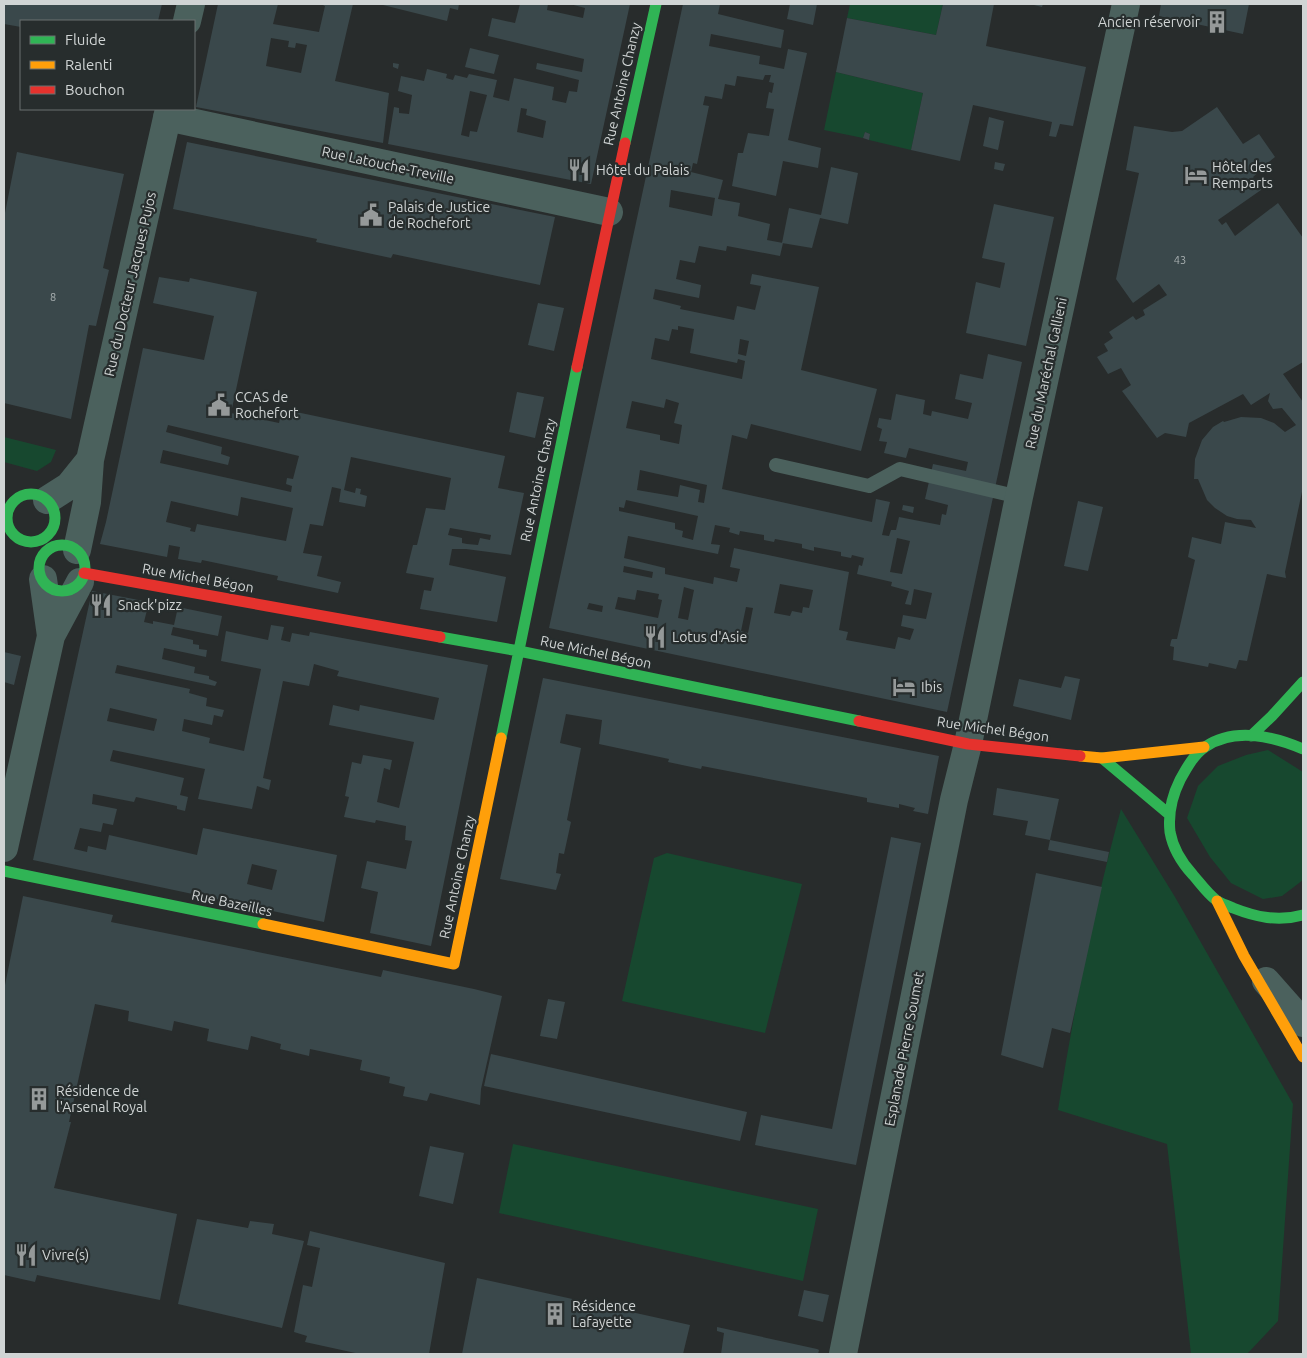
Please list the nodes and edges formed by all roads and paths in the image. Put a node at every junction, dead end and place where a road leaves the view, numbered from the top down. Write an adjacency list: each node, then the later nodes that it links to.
1 (191, 4): 4 (street)
2 (656, 4): 6 (main road, Rue Antoine Chanzy)
3 (1126, 4): 10 (street, Rue du Maréchal Gallieni)
4 (187, 20)
5 (168, 113): 6 (street, Rue Latouche-Treville); 7 (street, Rue du Docteur Jacques Pujos)
6 (609, 212): 17 (main road, Rue Antoine Chanzy)
7 (90, 460): 11 (street, Rue du Docteur Jacques Pujos); 14 (street, Rue du Docteur Jacques Pujos)
8 (776, 465): 10 (lane)
9 (6, 490): 11 (main road)
10 (1019, 497): 20 (street, Rue du Maréchal Gallieni)
11 (46, 502): 13 (main road); 13 (main road); 14 (main road)
12 (4, 538): 13 (main road)
13 (28, 543): 15 (main road)
14 (77, 563): 15 (main road); 15 (main road); 16 (street, Rue du Docteur Jacques Pujos); 17 (main road, Rue Michel Bégon)
15 (41, 571): 16 (street, Rue du Docteur Jacques Pujos)
16 (51, 636): 25 (street, Rue du Docteur Jacques Pujos)
17 (519, 650): 20 (main road, Rue Michel Bégon); 30 (main road, Rue Antoine Chanzy)
18 (1303, 682): 19 (main road)
19 (1251, 736): 21 (main road); 22 (main road)
20 (968, 744): 23 (main road, Rue Michel Bégon); 33 (street, Esplanade Pierre Soumet)
21 (1204, 748): 23 (main road, Rue Michel Bégon); 24 (main road)
22 (1303, 748)
23 (1102, 758): 24 (main road)
24 (1170, 815): 27 (main road)
25 (4, 848)
26 (4, 871): 30 (main road, Rue Bazeilles)
27 (1217, 901): 28 (main road); 29 (main road)
28 (1303, 916)
29 (1244, 956): 31 (street); 32 (main road)
30 (454, 964)
31 (1303, 1023)
32 (1303, 1057)
33 (843, 1354)

